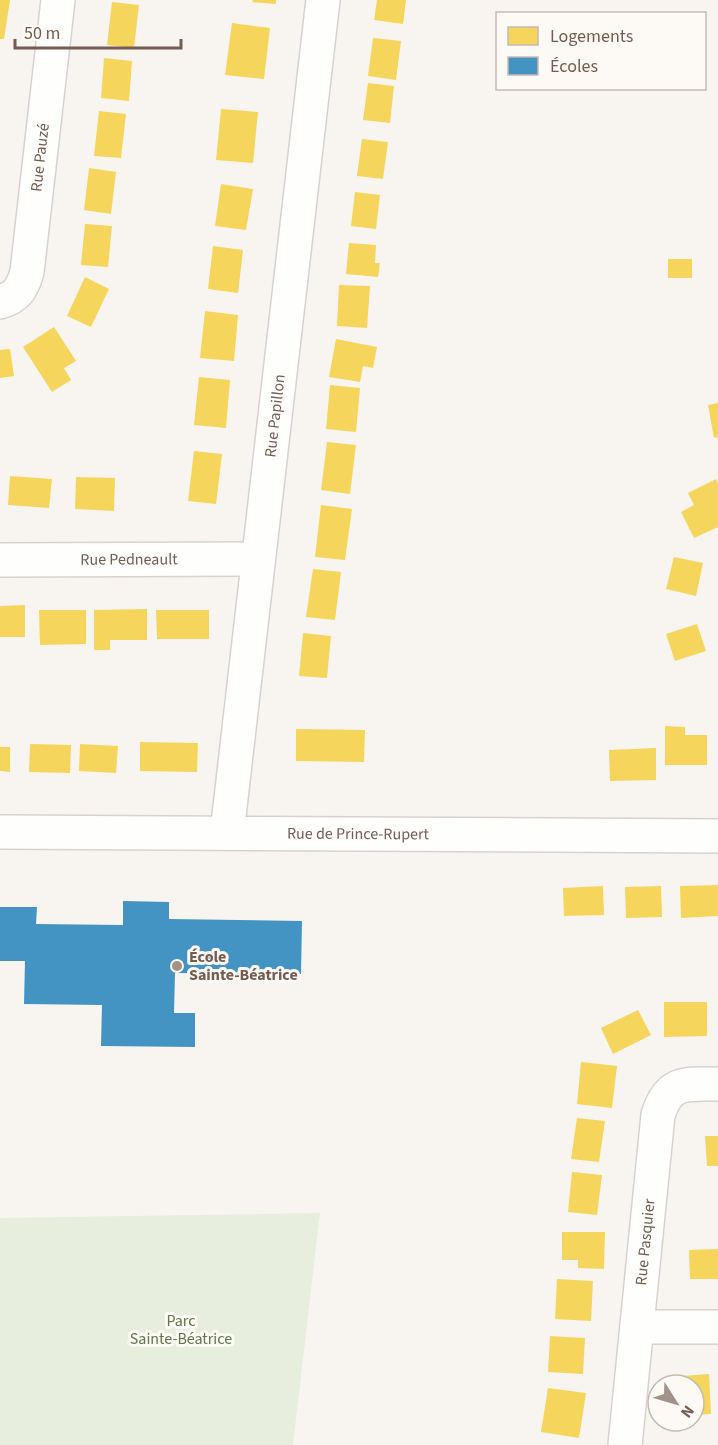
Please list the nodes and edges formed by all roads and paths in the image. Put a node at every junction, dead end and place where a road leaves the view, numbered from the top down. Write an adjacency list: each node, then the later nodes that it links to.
1 (58, 0): 3 (street, Rue Pauzé)
2 (322, 0): 4 (street, Rue Papillon)
3 (0, 302)
4 (258, 559): 5 (street, Rue Pedneault); 7 (street, Rue Papillon)
5 (0, 560)
6 (0, 832): 7 (street, Rue de Prince-Rupert)
7 (227, 833): 8 (street, Rue de Prince-Rupert)
8 (718, 836)
9 (718, 1084): 11 (street, Rue Pasquier)
10 (718, 1327): 11 (street)
11 (637, 1328): 12 (street, Rue Pasquier)
12 (625, 1445)

